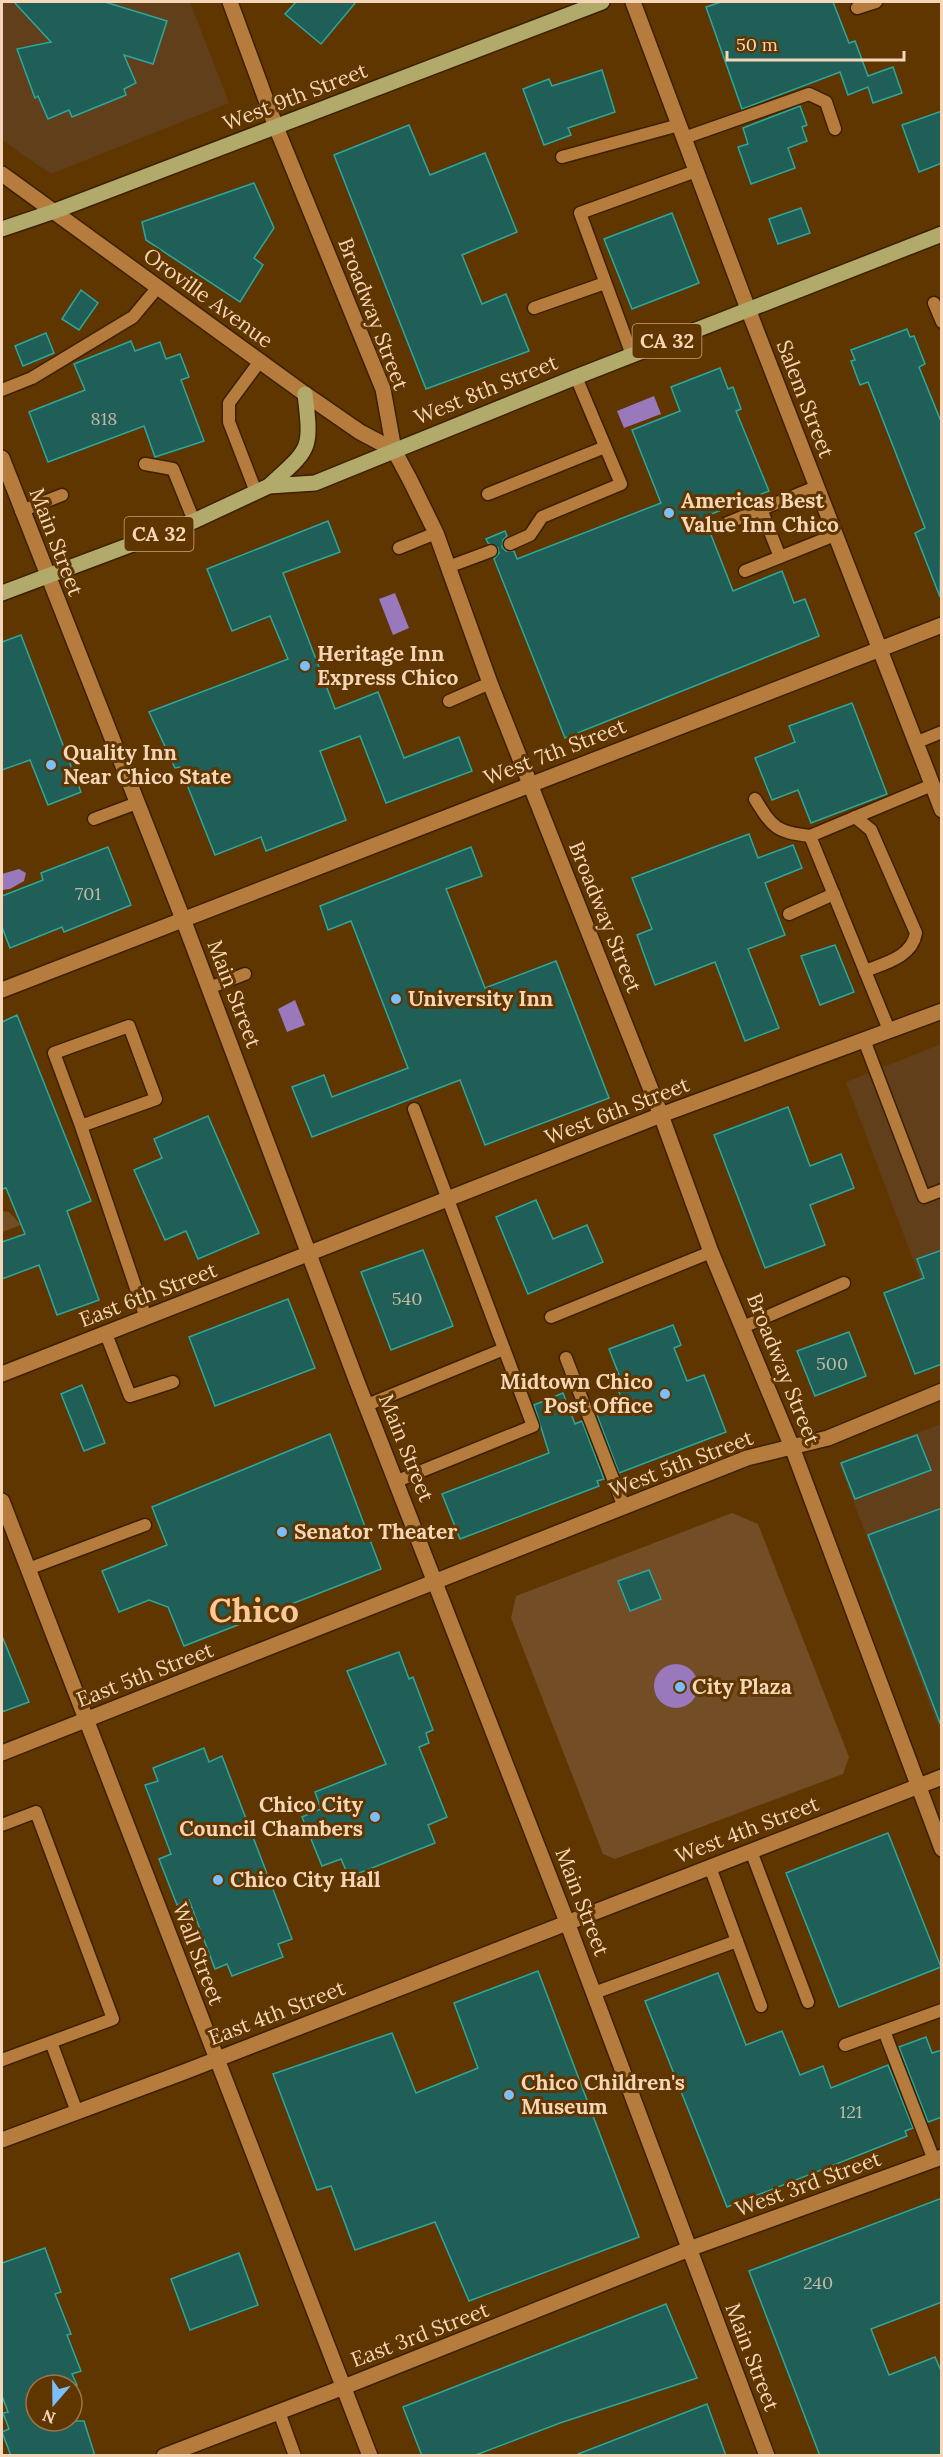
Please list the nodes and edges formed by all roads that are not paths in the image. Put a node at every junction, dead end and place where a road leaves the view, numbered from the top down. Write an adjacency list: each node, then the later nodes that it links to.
1 (230, 2): 6 (street, Broadway Street)
2 (602, 2): 6 (main road, West 9th Street)
3 (633, 2): 8 (street, Salem Street)
4 (876, 2): 5 (lane)
5 (857, 8)
6 (276, 126): 12 (main road, West 9th Street); 27 (street, Broadway Street)
7 (835, 129): 8 (lane)
8 (681, 132): 9 (lane); 10 (street, Salem Street)
9 (562, 157)
10 (696, 171): 15 (lane); 19 (street, Salem Street)
11 (2, 174): 12 (street, Oroville Avenue)
12 (55, 212): 13 (main road, West 9th Street); 16 (street, Oroville Avenue)
13 (2, 229)
14 (942, 234): 19 (main road, West 8th Street / CA 32)
15 (605, 283): 18 (lane); 21 (lane)
16 (158, 287): 22 (street, Oroville Avenue); 24 (lane)
17 (934, 303): 20 (lane)
18 (534, 308)
19 (748, 309): 21 (main road, West 8th Street / CA 32); 30 (street, Salem Street)
20 (942, 321)
21 (632, 355): 23 (main road, West 8th Street / CA 32)
22 (260, 361): 25 (street, Oroville Avenue); 31 (lane)
23 (576, 377): 26 (lane); 27 (main road, West 8th Street / CA 32)
24 (2, 390)
25 (305, 394): 27 (street, Oroville Avenue); 31 (main road)
26 (605, 447): 32 (lane); 40 (lane)
27 (394, 450): 31 (main road, West 8th Street / CA 32); 38 (street, Broadway Street)
28 (2, 458): 35 (street, Main Street)
29 (145, 464): 36 (lane)
30 (816, 488): 34 (lane); 39 (street, Salem Street)
31 (262, 489): 36 (main road, West 8th Street / CA 32)
32 (488, 494)
33 (62, 495): 35 (lane)
34 (760, 509): 37 (lane); 43 (lane)
35 (21, 511): 46 (street, Main Street)
36 (194, 521): 46 (main road, West 8th Street / CA 32)
37 (725, 524)
38 (436, 533): 41 (lane); 44 (street, Broadway Street)
39 (835, 535): 43 (lane); 49 (street, Salem Street)
40 (510, 544)
41 (399, 548)
42 (491, 551): 44 (lane)
43 (780, 557): 45 (lane)
44 (448, 567): 50 (street, Broadway Street)
45 (745, 571)
46 (46, 576): 47 (main road, CA 32); 57 (street, Main Street)
47 (2, 593)
48 (942, 625): 49 (street, West 7th Street)
49 (879, 649): 53 (street, Salem Street); 54 (street, West 7th Street)
50 (490, 683): 51 (lane); 54 (street, Broadway Street)
51 (449, 701)
52 (942, 732): 53 (lane)
53 (915, 743): 55 (street, Salem Street)
54 (529, 784): 64 (street, West 7th Street); 73 (street, Broadway Street)
55 (932, 785): 58 (street, Salem Street); 59 (lane)
56 (755, 800): 61 (lane)
57 (137, 803): 60 (lane); 64 (street, Main Street)
58 (942, 810)
59 (855, 817): 61 (lane); 65 (lane)
60 (94, 819)
61 (810, 836): 62 (lane)
62 (834, 894): 63 (lane); 65 (lane)
63 (789, 914)
64 (183, 919): 67 (street, Main Street); 68 (street, West 7th Street)
65 (865, 971): 70 (lane)
66 (245, 974): 67 (lane)
67 (209, 988): 78 (street, Main Street)
68 (2, 990)
69 (942, 1011): 70 (street, West 6th Street)
70 (889, 1030): 71 (street, West 6th Street)
71 (864, 1040): 73 (street, West 6th Street); 75 (lane)
72 (414, 1109): 76 (lane)
73 (661, 1115): 76 (street, West 6th Street); 77 (street, Broadway Street)
74 (81, 1126): 74 (lane); 81 (lane)
75 (942, 1190)
76 (448, 1200): 78 (street, West 6th Street); 84 (lane)
77 (711, 1252): 80 (lane); 82 (street, Broadway Street)
78 (309, 1255): 81 (street, East 6th Street); 89 (street, Main Street)
79 (844, 1283): 82 (lane)
80 (552, 1317)
81 (146, 1318): 83 (street, East 6th Street)
82 (743, 1327): 90 (street, Broadway Street)
83 (106, 1334): 86 (street, East 6th Street); 87 (lane)
84 (504, 1348): 89 (lane); 91 (lane)
85 (566, 1358): 93 (lane)
86 (2, 1374)
87 (173, 1382)
88 (942, 1391): 90 (street, West 5th Street)
89 (367, 1405): 91 (street, Main Street)
90 (792, 1447): 93 (street, West 5th Street); 100 (street, Broadway Street)
91 (397, 1481): 96 (street, Main Street)
92 (2, 1501): 95 (street, Wall Street)
93 (624, 1507): 96 (street, West 5th Street)
94 (145, 1525): 95 (lane)
95 (28, 1569): 97 (street, Wall Street)
96 (437, 1582): 97 (street, East 5th Street); 105 (street, Main Street)
97 (86, 1720): 98 (street, East 5th Street); 114 (street, Wall Street)
98 (2, 1753)
99 (942, 1777): 100 (street, West 4th Street)
100 (917, 1786): 102 (street, Broadway Street); 103 (street, West 4th Street)
101 (2, 1824): 112 (lane)
102 (942, 1849)
103 (751, 1851): 104 (street, West 4th Street); 108 (lane)
104 (710, 1867): 105 (street, West 4th Street); 106 (lane)
105 (567, 1922): 107 (street, Main Street); 114 (street, East 4th Street)
106 (737, 1941): 107 (lane); 109 (lane)
107 (594, 1993): 119 (street, Main Street)
108 (808, 2002)
109 (761, 2006)
110 (942, 2010): 111 (lane)
111 (884, 2031): 113 (lane); 118 (lane)
112 (51, 2042): 115 (lane); 116 (lane)
113 (846, 2045)
114 (215, 2059): 116 (street, East 4th Street); 120 (street, Wall Street)
115 (2, 2060)
116 (77, 2112): 117 (street, East 4th Street)
117 (2, 2140)
118 (938, 2159): 119 (street, West 3rd Street)
119 (689, 2249): 120 (street, East 3rd Street); 125 (street, Main Street)
120 (344, 2387): 121 (street, East 3rd Street); 124 (street, Wall Street)
121 (279, 2412): 122 (street, East 3rd Street); 123 (lane)
122 (165, 2456)
123 (295, 2456)
124 (370, 2456)
125 (767, 2456)

